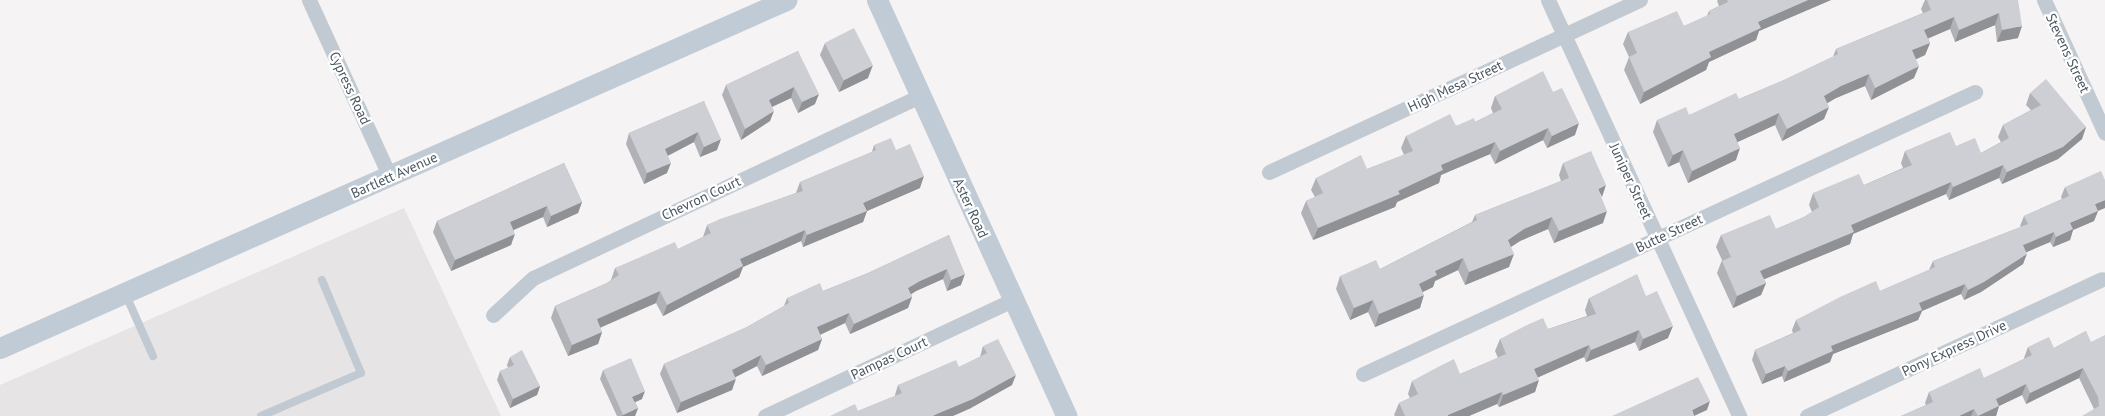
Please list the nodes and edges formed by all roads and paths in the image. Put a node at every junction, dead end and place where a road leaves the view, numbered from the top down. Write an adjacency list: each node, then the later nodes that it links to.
1 (310, 0): 12 (street, Cypress Road)
2 (786, 0): 12 (street, Bartlett Avenue)
3 (878, 0): 9 (street, Aster Road)
4 (1548, 0): 7 (street, Juniper Street)
5 (1640, 0): 7 (street, High Mesa Street)
6 (2044, 0): 10 (street, Stevens Street)
7 (1564, 35): 11 (street, High Mesa Street); 13 (street, Juniper Street)
8 (1975, 92): 13 (street, Butte Street)
9 (920, 96): 17 (street, Aster Road); 18 (street, Chevron Court)
10 (2105, 132)
11 (1269, 172)
12 (390, 177): 16 (street, Bartlett Avenue)
13 (1657, 238): 21 (street, Butte Street); 25 (street, Juniper Street)
14 (322, 280): 22 (lane)
15 (2102, 280): 26 (street, Pony Express Drive)
16 (125, 291): 19 (street, Bartlett Avenue); 20 (lane)
17 (1014, 300): 23 (street, Pampas Court); 24 (street, Aster Road)
18 (493, 315)
19 (0, 348)
20 (153, 356)
21 (1363, 374)
22 (261, 416)
23 (765, 416)
24 (1067, 416)
25 (1739, 416)
26 (1807, 416)

